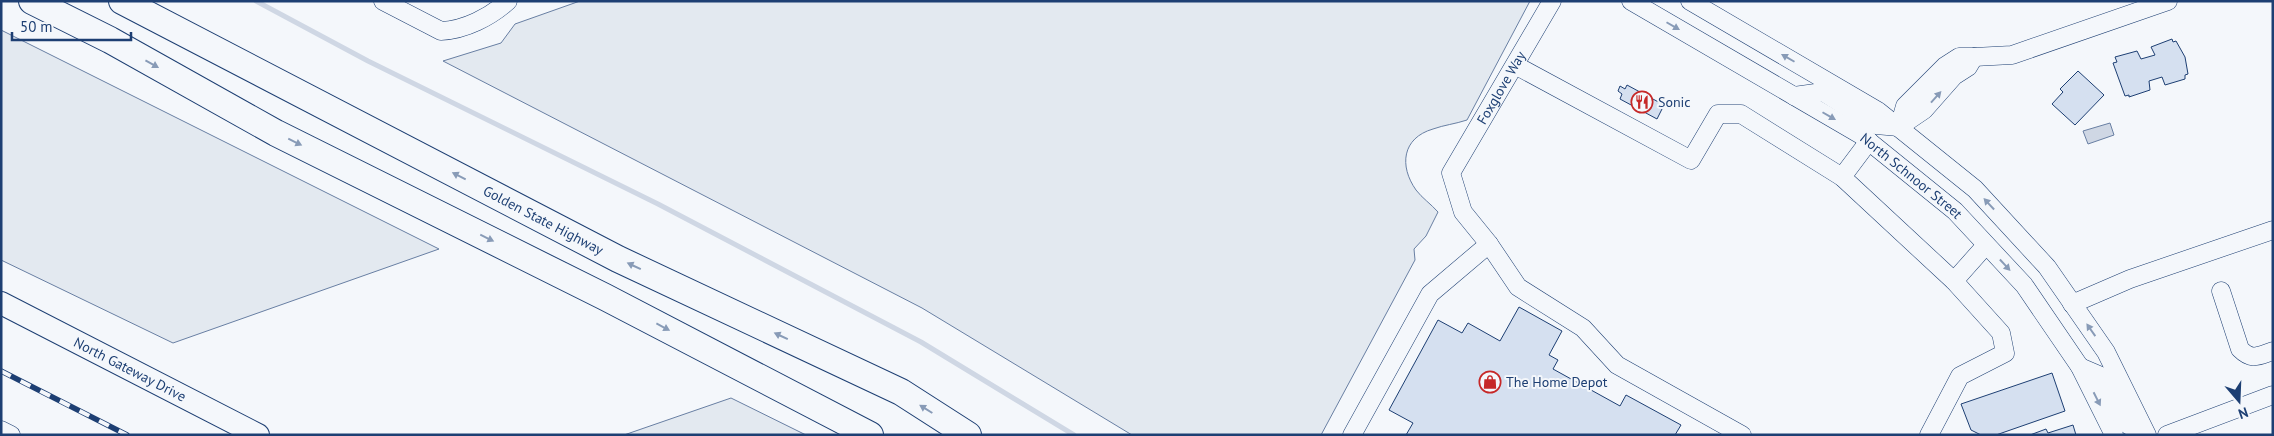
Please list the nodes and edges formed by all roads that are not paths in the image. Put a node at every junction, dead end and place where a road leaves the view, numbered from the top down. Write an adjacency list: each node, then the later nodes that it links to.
1 (18, 1): 10 (highway)
2 (32, 1): 10 (highway)
3 (122, 1): 30 (highway, Golden State Highway, one-way to 3)
4 (383, 1): 5 (street)
5 (508, 1)
6 (1552, 1): 11 (street, Foxglove Way)
7 (1631, 1): 12 (street, North Schnoor Street, one-way to 12)
8 (1690, 1): 13 (street, one-way to 8)
9 (2168, 1): 13 (street)
10 (110, 40): 29 (highway, one-way to 29)
11 (1515, 65): 15 (street); 17 (street, Foxglove Way)
12 (1794, 96): 13 (street); 14 (street, North Schnoor Street, one-way to 14)
13 (1898, 127): 22 (street, one-way to 13)
14 (1869, 141): 15 (street); 18 (street, North Schnoor Street)
15 (1842, 177): 19 (street)
16 (2273, 230): 22 (street)
17 (1489, 244): 31 (street); 32 (street)
18 (1986, 245): 19 (street); 24 (street, North Schnoor Street, one-way to 24)
19 (1954, 281): 33 (street)
20 (2221, 291): 23 (street)
21 (1, 303): 28 (main road, North Gateway Drive)
22 (2072, 304): 35 (street, one-way to 22)
23 (2273, 351)
24 (2080, 367): 34 (street, North Schnoor Street, one-way to 34); 35 (street)
25 (2273, 395): 36 (street)
26 (1, 430): 27 (street)
27 (11, 435)
28 (258, 435)
29 (870, 435)
30 (968, 435)
31 (1352, 435)
32 (1742, 435)
33 (1929, 435)
34 (2114, 435)
35 (2146, 435)
36 (2167, 435)

